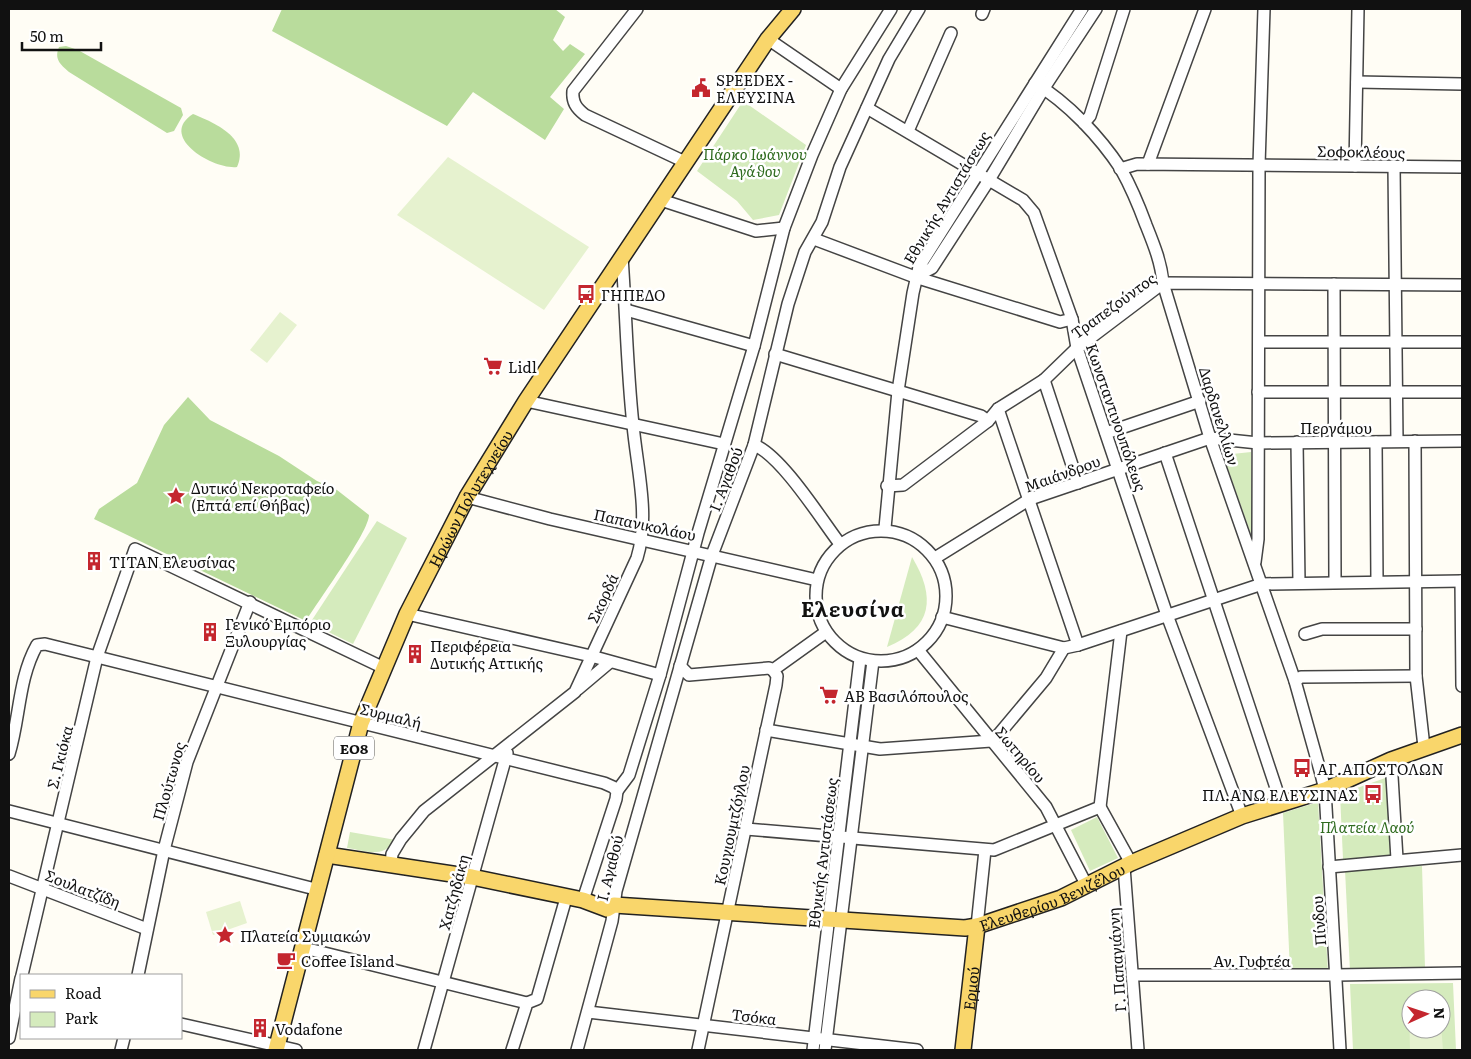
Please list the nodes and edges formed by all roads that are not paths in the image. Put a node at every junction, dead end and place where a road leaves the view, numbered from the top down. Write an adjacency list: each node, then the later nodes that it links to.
1 (637, 9): 20 (street)
2 (793, 9): 12 (main road, Ηρώων Πολυτεχνείου / ΕΟ8)
3 (891, 9): 16 (street)
4 (919, 9): 17 (street, Ι. Αγαθού)
5 (1082, 9): 15 (street, Εθνικής Αντιστάσεως)
6 (1096, 9): 15 (street, Εθνικής Αντιστάσεως)
7 (1124, 9): 18 (street)
8 (1205, 9): 21 (street)
9 (1264, 9): 22 (street)
10 (1358, 9): 13 (street)
11 (951, 33): 19 (street)
12 (768, 39): 16 (street); 20 (main road, Ηρώων Πολυτεχνείου / ΕΟ8)
13 (1357, 82): 14 (street); 23 (street)
14 (1462, 84)
15 (1040, 85): 18 (street, Δαρδανελλίων); 27 (street, Εθνικής Αντιστάσεως); 28 (street, Εθνικής Αντιστάσεως)
16 (841, 89): 30 (street)
17 (867, 108): 19 (street, Κωνσταντινουπόλεως); 31 (street, Ι. Αγαθού)
18 (1084, 123): 26 (street, Δαρδανελλίων)
19 (908, 131): 27 (street, Κωνσταντινουπόλεως)
20 (685, 162): 29 (main road, Ηρώων Πολυτεχνείου / ΕΟ8)
21 (1148, 164): 22 (street, Σοφοκλέους); 26 (street, Σοφοκλέους)
22 (1259, 164): 23 (street, Σοφοκλέους); 35 (street)
23 (1355, 166): 24 (street, Σοφοκλέους)
24 (1394, 166): 25 (street, Σοφοκλέους); 37 (street)
25 (1462, 167)
26 (1120, 169): 34 (street, Δαρδανελλίων)
27 (977, 174): 28 (street, Κωνσταντινουπόλεως); 33 (street, Εθνικής Αντιστάσεως)
28 (989, 180): 33 (street, Εθνικής Αντιστάσεως); 40 (street, Κωνσταντινουπόλεως)
29 (661, 200): 30 (street); 32 (main road, Ηρώων Πολυτεχνείου / ΕΟ8)
30 (784, 228): 45 (street)
31 (814, 239): 33 (street); 47 (street, Ι. Αγαθού)
32 (622, 257): 39 (street, Σκορδά); 54 (main road, Ηρώων Πολυτεχνείου / ΕΟ8)
33 (915, 277): 40 (street); 49 (street)
34 (1164, 283): 35 (street, Τραπεζούντος); 46 (street, Τραπεζούντος); 55 (street, Δαρδανελλίων)
35 (1258, 284): 36 (street, Τραπεζούντος); 42 (street)
36 (1334, 284): 37 (street, Τραπεζούντος); 44 (street)
37 (1394, 284): 38 (street, Τραπεζούντος); 41 (street)
38 (1462, 284)
39 (626, 310): 45 (street); 58 (street, Σκορδά)
40 (1072, 319): 46 (street, Κωνσταντινουπόλεως)
41 (1396, 341): 43 (street); 44 (street); 52 (street)
42 (1259, 342): 44 (street); 50 (street)
43 (1462, 342)
44 (1334, 343): 51 (street)
45 (754, 346): 68 (street)
46 (1078, 348): 48 (street, Τραπεζούντος); 59 (street, Κωνσταντινουπόλεως)
47 (775, 354): 49 (street); 69 (street, Ι. Αγαθού)
48 (1044, 380): 56 (street, Τραπεζούντος); 72 (street)
49 (898, 391): 57 (street); 73 (street)
50 (1258, 392): 51 (street); 67 (street)
51 (1334, 392): 52 (street); 65 (street)
52 (1397, 392): 53 (street); 61 (street)
53 (1462, 392)
54 (526, 401): 58 (street); 74 (main road, Ηρώων Πολυτεχνείου / ΕΟ8)
55 (1200, 401): 59 (street); 60 (street, Δαρδανελλίων)
56 (998, 409): 57 (street, Τραπεζούντος); 75 (street)
57 (988, 421): 73 (street, Τραπεζούντος)
58 (632, 424): 68 (street); 77 (street, Σκορδά)
59 (1106, 433): 71 (street, Κωνσταντινουπόλεως)
60 (1210, 438): 67 (street, Περγάμου); 70 (street, Μαιάνδρου); 82 (street, Δαρδανελλίων)
61 (1396, 441): 62 (street, Περγάμου); 66 (street, Περγάμου)
62 (1415, 441): 63 (street, Περγάμου); 85 (street)
63 (1462, 441)
64 (1297, 442): 65 (street, Περγάμου); 67 (street, Περγάμου); 88 (street)
65 (1334, 442): 66 (street, Περγάμου); 87 (street)
66 (1376, 442): 84 (street)
67 (1258, 443): 82 (street)
68 (724, 444): 79 (street)
69 (754, 445): 78 (street); 80 (street, Ι. Αγαθού)
70 (1165, 453): 71 (street, Μαιάνδρου); 90 (street)
71 (1119, 468): 72 (street, Μαιάνδρου); 93 (street, Κωνσταντινουπόλεως)
72 (1078, 483): 75 (street, Μαιάνδρου)
73 (887, 486): 76 (street)
74 (467, 496): 77 (street, Παπανικολάου); 92 (main road, Ηρώων Πολυτεχνείου / ΕΟ8)
75 (1030, 499): 81 (street, Μαιάνδρου); 99 (street)
76 (885, 528): 78 (street); 81 (street)
77 (643, 540): 79 (street, Παπανικολάου); 102 (street, Σκορδά)
78 (840, 544): 83 (street)
79 (694, 550): 80 (street, Παπανικολάου); 110 (street)
80 (712, 555): 83 (street, Παπανικολάου); 107 (street, Ι. Αγαθού)
81 (935, 558): 94 (street)
82 (1255, 564): 89 (street, Δαρδανελλίων)
83 (817, 580): 97 (street)
84 (1377, 581): 85 (street); 87 (street)
85 (1416, 581): 86 (street); 95 (street)
86 (1462, 581): 114 (street)
87 (1335, 582): 88 (street)
88 (1298, 583): 89 (street)
89 (1262, 584): 90 (street); 112 (street, Δαρδανελλίων)
90 (1215, 599): 93 (street); 130 (street)
91 (250, 602): 103 (street, Σ. Γκιόκα); 108 (street); 113 (street, Πλούτωνος)
92 (407, 614): 102 (street); 108 (main road, Ηρώων Πολυτεχνείου / ΕΟ8)
93 (1167, 615): 96 (street); 133 (street, Κωνσταντινουπόλεως)
94 (942, 617): 100 (street); 101 (street)
95 (1416, 629): 98 (street); 111 (street)
96 (1121, 631): 99 (street); 131 (street)
97 (826, 632): 104 (street); 109 (street)
98 (1306, 634)
99 (1078, 645): 100 (street)
100 (1064, 648): 119 (street)
101 (918, 650): 105 (street); 119 (street, Σωτηρίου)
102 (591, 656): 106 (street); 115 (street, Σκορδά)
103 (97, 658): 113 (street, Συρμαλή); 124 (street, Συρμαλή); 134 (street, Σ. Γκιόκα)
104 (860, 659): 105 (street); 121 (street, Εθνικής Αντιστάσεως)
105 (873, 661): 122 (street, Εθνικής Αντιστάσεως)
106 (610, 662): 110 (street); 115 (street)
107 (680, 666): 109 (street); 154 (street, Ι. Αγαθού)
108 (384, 668): 116 (main road, Ηρώων Πολυτεχνείου / ΕΟ8)
109 (773, 670): 117 (street, Κουγιουμτζόγλου)
110 (660, 675): 129 (street)
111 (1416, 676): 112 (street); 123 (street)
112 (1295, 681): 128 (street, Δαρδανελλίων)
113 (216, 686): 116 (street, Συρμαλή); 139 (street, Πλούτωνος)
114 (1462, 686)
115 (575, 692): 120 (street, Σκορδά)
116 (361, 723): 125 (street, Συρμαλή); 141 (main road, Ηρώων Πολυτεχνείου / ΕΟ8)
117 (766, 730): 121 (street); 136 (street, Κουγιουμτζόγλου)
118 (1462, 735): 123 (main road, Ελευθερίου Βενιζέλου)
119 (991, 741): 122 (street); 135 (street, Σωτηρίου)
120 (511, 742): 125 (street, Σκορδά); 126 (street, Χατζηδάκη)
121 (849, 745): 122 (street); 137 (street, Εθνικής Αντιστάσεως)
122 (862, 747): 138 (street, Εθνικής Αντιστάσεως)
123 (1424, 747): 127 (main road, Ελευθερίου Βενιζέλου)
124 (9, 754)
125 (493, 755): 126 (street, Συρμαλή); 144 (street, Σκορδά)
126 (505, 759): 129 (street, Συρμαλή); 148 (street, Χατζηδάκη)
127 (1391, 760): 128 (main road, Ελευθερίου Βενιζέλου); 143 (street)
128 (1325, 790): 130 (main road, Ελευθερίου Βενιζέλου); 146 (street, Πίνδου)
129 (617, 791): 153 (street)
130 (1281, 803): 133 (main road, Ελευθερίου Βενιζέλου)
131 (1100, 806): 135 (street); 145 (street)
132 (9, 811): 134 (street)
133 (1242, 816): 145 (main road, Ελευθερίου Βενιζέλου)
134 (58, 822): 139 (street); 150 (street, Σ. Γκιόκα)
135 (1057, 825): 140 (street); 149 (street, Σωτηρίου)
136 (746, 829): 137 (street); 155 (street, Κουγιουμτζόγλου)
137 (840, 837): 138 (street); 156 (street, Εθνικής Αντιστάσεως)
138 (852, 838): 140 (street); 156 (street, Εθνικής Αντιστάσεως)
139 (164, 850): 151 (street); 158 (street, Πλούτωνος)
140 (985, 850): 157 (street)
141 (328, 855): 144 (main road); 151 (main road, Ηρώων Πολυτεχνείου / ΕΟ8)
142 (1462, 855): 143 (street)
143 (1397, 859): 146 (street)
144 (390, 864): 148 (main road)
145 (1127, 865): 149 (main road, Ελευθερίου Βενιζέλου); 163 (street, Γ. Παπαγιάννη)
146 (1329, 867): 164 (street, Πίνδου)
147 (9, 876): 150 (street, Σουλατζίδη)
148 (472, 877): 152 (main road); 165 (street, Χατζηδάκη)
149 (1087, 886): 157 (main road, Ελευθερίου Βενιζέλου)
150 (41, 888): 158 (street, Σουλατζίδη); 161 (street, Σ. Γκιόκα)
151 (319, 890): 159 (main road, Ηρώων Πολυτεχνείου / ΕΟ8)
152 (566, 898): 153 (main road); 167 (street)
153 (583, 900): 154 (main road, Ελευθερίου Βενιζέλου)
154 (614, 905): 155 (main road, Ελευθερίου Βενιζέλου); 168 (street, Ι. Αγαθού)
155 (727, 913): 156 (main road, Ελευθερίου Βενιζέλου); 170 (street, Κουγιουμτζόγλου)
156 (835, 920): 157 (main road, Ελευθερίου Βενιζέλου); 172 (street, Εθνικής Αντιστάσεως); 173 (street, Εθνικής Αντιστάσεως)
157 (977, 926): 182 (main road, Ερμού)
158 (147, 929): 162 (street, Πλούτωνος)
159 (304, 948): 165 (street); 174 (main road, Ηρώων Πολυτεχνείου / ΕΟ8)
160 (1462, 973): 164 (street, Αν. Γυφτέα)
161 (23, 974)
162 (138, 974)
163 (1132, 975): 164 (street, Αν. Γυφτέα); 183 (street, Γ. Παπαγιάννη)
164 (1336, 976): 184 (street, Πίνδου)
165 (444, 982): 167 (street); 176 (street, Χατζηδάκη)
166 (20, 987): 171 (street, Σ. Γκιόκα)
167 (526, 1003): 177 (street)
168 (588, 1012): 170 (street, Τσόκα); 178 (street, Ι. Αγαθού)
169 (182, 1024): 174 (street)
170 (703, 1024): 172 (street, Τσόκα); 179 (street, Κουγιουμτζόγλου)
171 (9, 1038)
172 (814, 1038): 173 (street, Τσόκα); 180 (street, Εθνικής Αντιστάσεως)
173 (825, 1045): 181 (street, Τσόκα)
174 (276, 1048): 175 (street)
175 (296, 1050)
176 (424, 1050)
177 (512, 1050)
178 (577, 1050)
179 (698, 1050)
180 (813, 1050)
181 (917, 1050)
182 (963, 1050)
183 (1138, 1050)
184 (1340, 1050)

